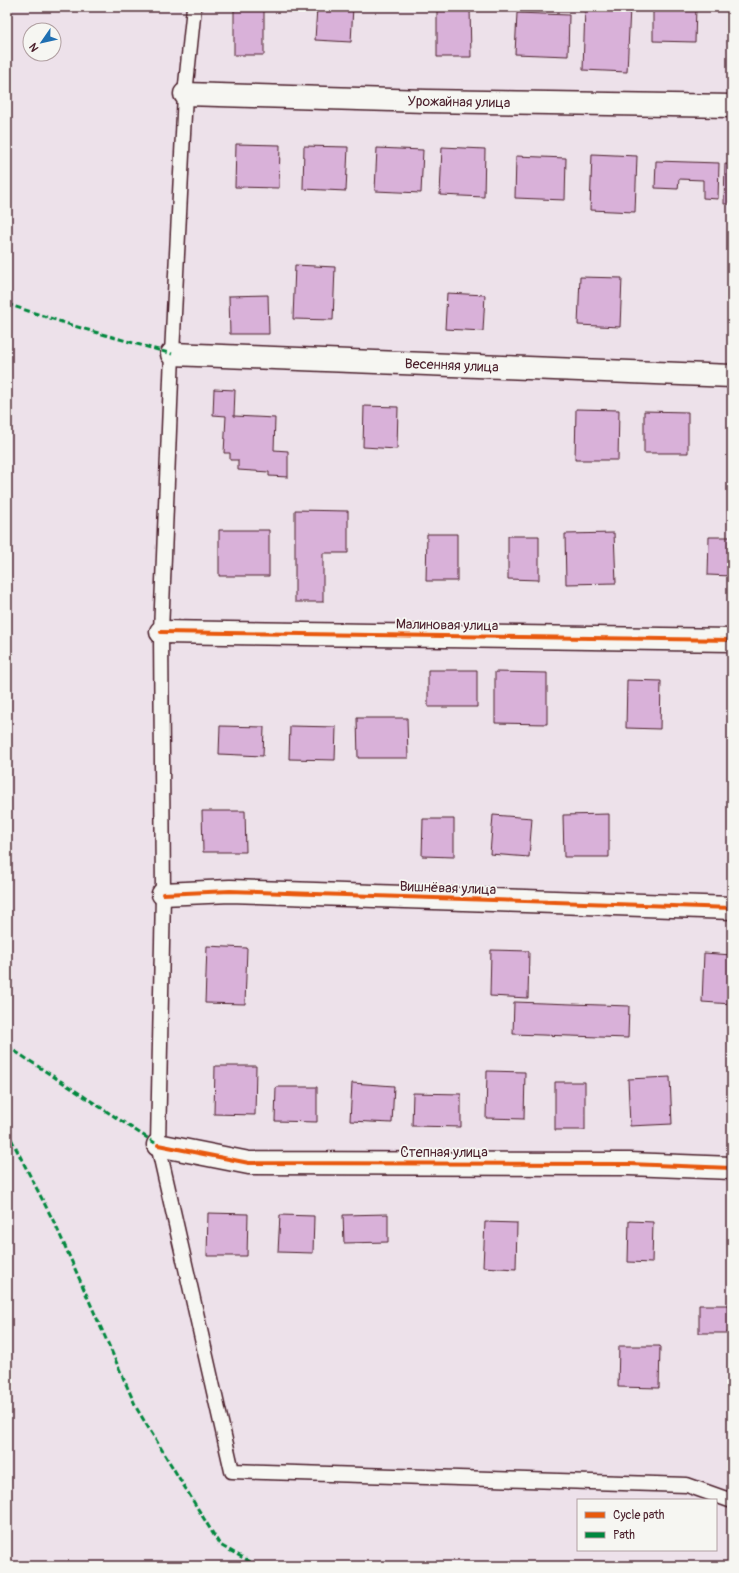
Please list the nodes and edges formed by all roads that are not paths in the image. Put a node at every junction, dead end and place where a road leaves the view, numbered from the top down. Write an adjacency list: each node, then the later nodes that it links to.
1 (194, 7): 2 (lane)
2 (185, 94): 3 (street, Урожайная улица); 4 (lane)
3 (732, 106)
4 (172, 354): 5 (street, Весенняя улица); 6 (lane)
5 (732, 376)
6 (161, 632): 7 (street, Малиновая улица); 8 (lane)
7 (732, 640)
8 (164, 894): 9 (street, Вишнёвая улица); 10 (lane)
9 (732, 908)
10 (158, 1145): 11 (street, Степная улица); 12 (lane)
11 (732, 1168)
12 (732, 1501)

